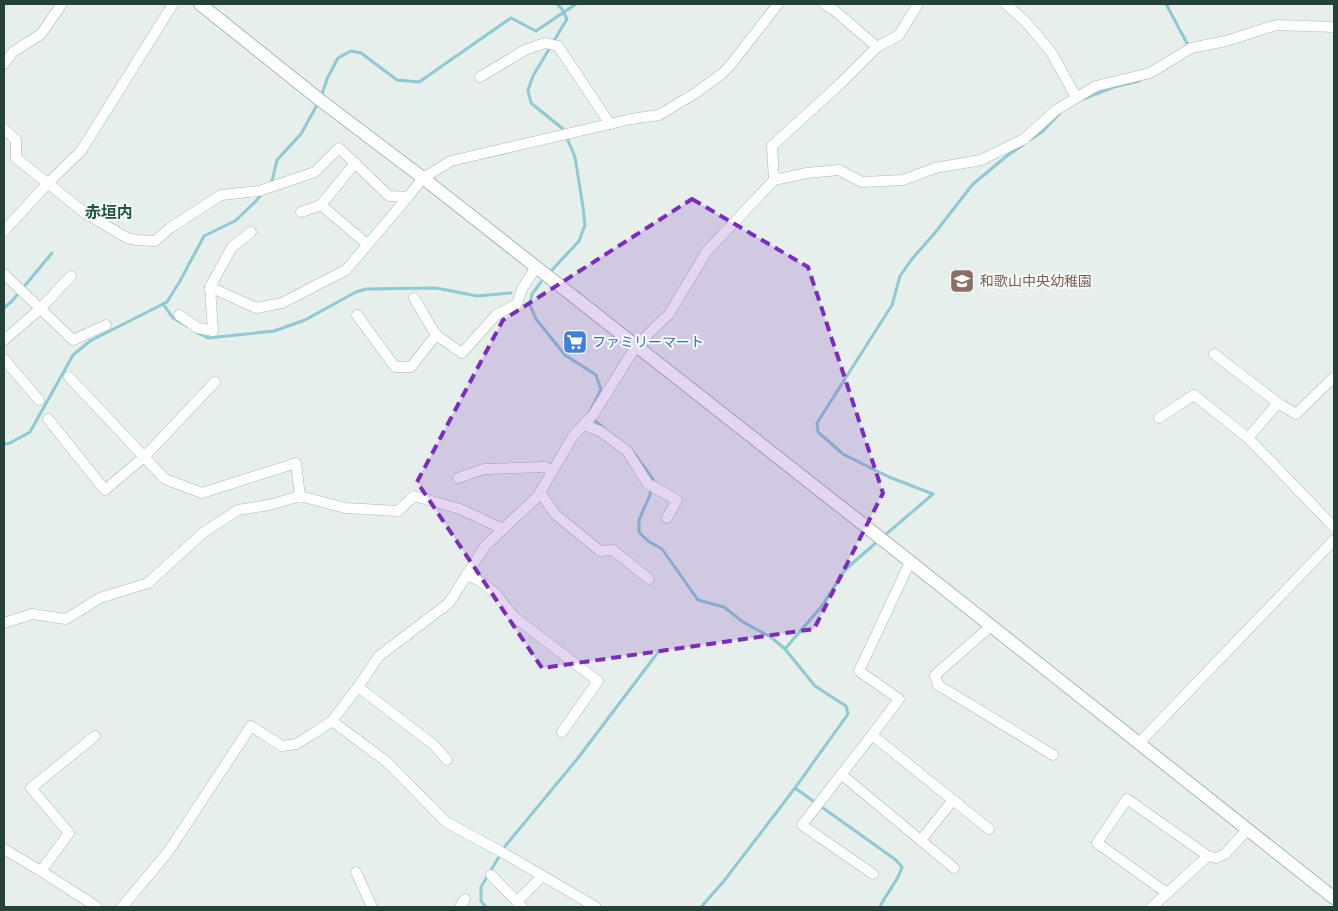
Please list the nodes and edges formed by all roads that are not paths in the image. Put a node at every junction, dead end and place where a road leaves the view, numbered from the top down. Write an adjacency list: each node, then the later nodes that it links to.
1 (62, 4): 10 (street)
2 (173, 4): 18 (street)
3 (200, 4): 16 (street)
4 (778, 4): 13 (street)
5 (824, 4): 9 (street)
6 (918, 4): 9 (street)
7 (1006, 4): 12 (street)
8 (1334, 27): 12 (street)
9 (877, 47): 17 (street)
10 (4, 64)
11 (480, 77): 13 (street)
12 (1076, 97): 17 (street)
13 (610, 124): 16 (street)
14 (4, 130): 18 (street)
15 (355, 163): 18 (street); 19 (street); 20 (street)
16 (423, 178): 19 (street); 25 (street)
17 (774, 180): 36 (street)
18 (48, 183): 22 (street)
19 (408, 197): 24 (street)
20 (321, 205): 21 (street); 24 (street)
21 (301, 212)
22 (4, 232)
23 (251, 232): 28 (street)
24 (367, 244): 28 (street)
25 (536, 267): 34 (street); 36 (street)
26 (4, 274): 30 (street)
27 (71, 276): 30 (street)
28 (210, 288): 31 (street)
29 (414, 298): 34 (street)
30 (40, 309): 33 (street); 35 (street)
31 (179, 314)
32 (357, 315): 34 (street)
33 (106, 325)
34 (436, 335)
35 (4, 340)
36 (636, 346): 46 (street); 57 (street)
37 (1214, 354): 43 (street)
38 (4, 359): 42 (street)
39 (69, 377): 48 (street)
40 (1334, 378): 43 (street)
41 (215, 382): 48 (street)
42 (39, 400)
43 (1278, 404): 47 (street)
44 (1159, 418): 47 (street)
45 (48, 419): 48 (street)
46 (588, 420): 49 (street); 53 (street)
47 (1248, 438): 54 (street)
48 (144, 457): 52 (street)
49 (553, 471): 50 (street); 51 (street)
50 (458, 478)
51 (540, 492): 55 (street); 59 (street)
52 (300, 496): 55 (street); 60 (street)
53 (667, 518)
54 (1334, 527)
55 (503, 529): 58 (street)
56 (1334, 540): 67 (street)
57 (910, 562): 61 (street); 65 (street)
58 (466, 575): 62 (street); 64 (street)
59 (649, 579)
60 (4, 623)
61 (991, 626): 67 (street); 68 (street)
62 (358, 687): 63 (street); 69 (street)
63 (332, 721): 82 (street); 87 (street)
64 (562, 732)
65 (872, 735): 70 (street); 71 (street)
66 (95, 736): 78 (street)
67 (1139, 743): 72 (street)
68 (1053, 756)
69 (447, 760)
70 (841, 774): 74 (street); 80 (street)
71 (953, 800): 73 (street); 74 (street)
72 (1248, 828): 76 (street); 84 (street)
73 (990, 829)
74 (921, 840): 77 (street)
75 (4, 849): 78 (street)
76 (1208, 856): 83 (street); 83 (street)
77 (954, 868)
78 (41, 871): 86 (street)
79 (356, 872): 88 (street)
80 (873, 874)
81 (491, 875): 85 (street)
82 (542, 876): 85 (street); 89 (street)
83 (1167, 893): 90 (street)
84 (1334, 898)
85 (519, 905)
86 (97, 907)
87 (122, 907)
88 (372, 907)
89 (596, 907)
90 (1152, 907)

